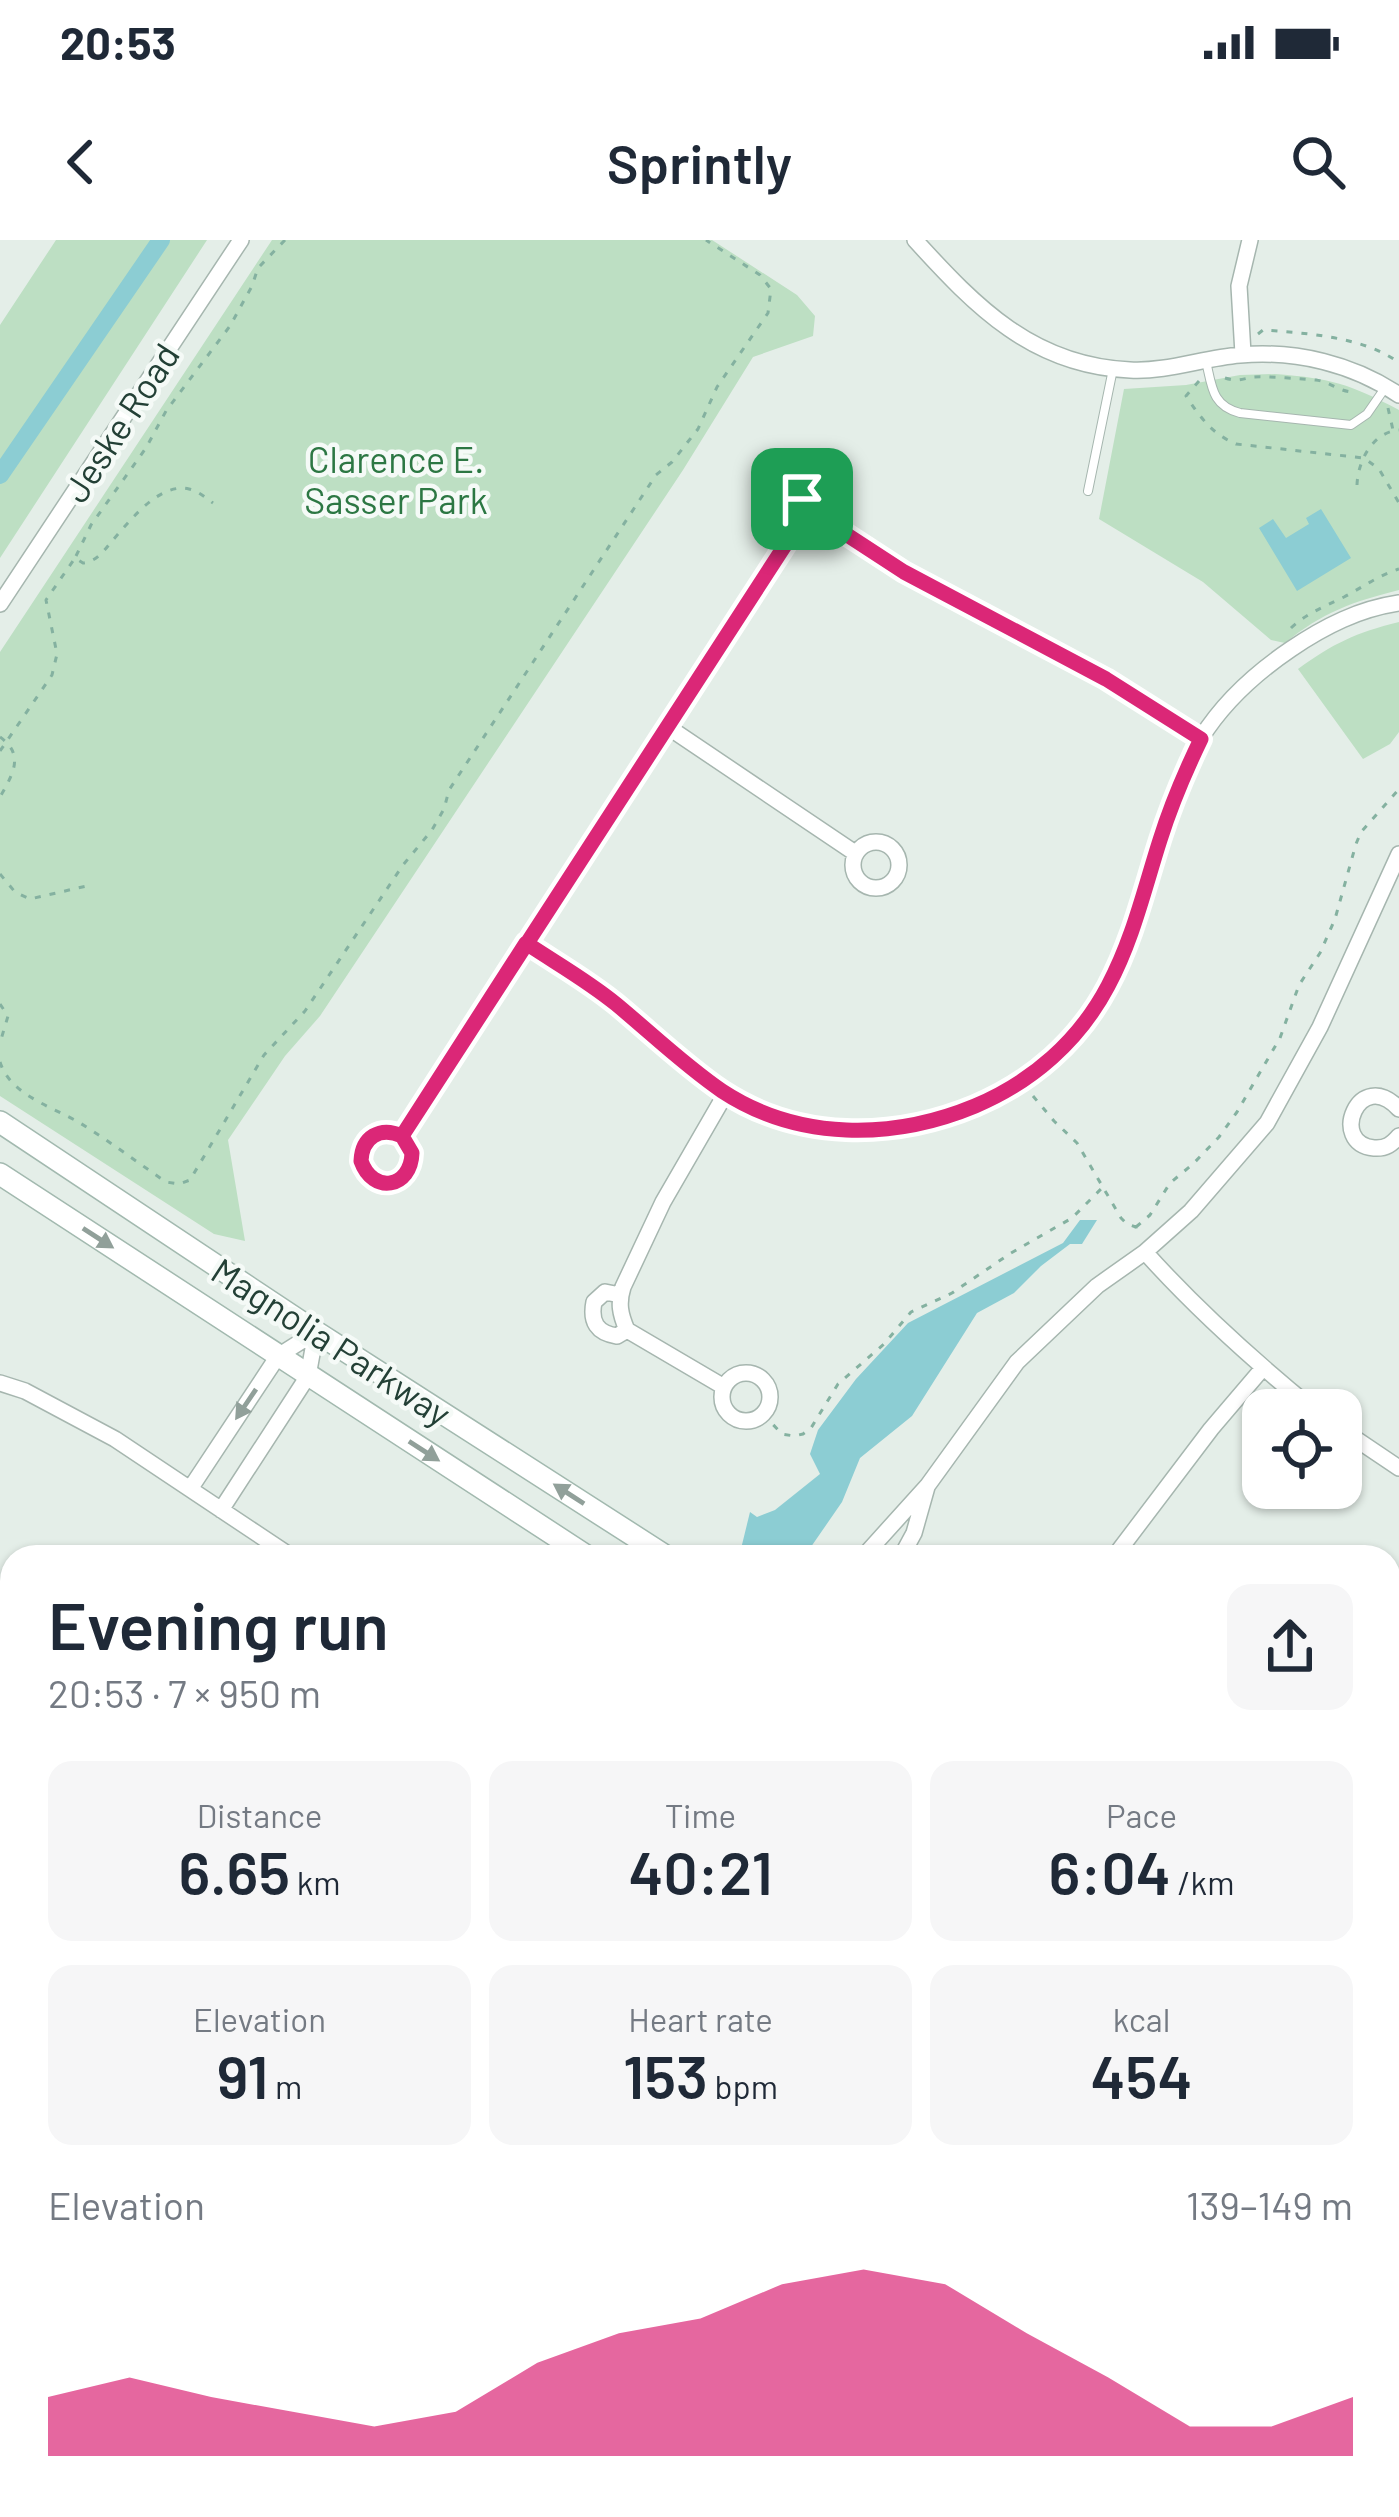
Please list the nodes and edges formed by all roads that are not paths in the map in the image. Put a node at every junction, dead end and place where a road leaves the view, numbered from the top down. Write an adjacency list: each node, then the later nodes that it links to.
1 (241, 240): 12 (street, Jeske Road)
2 (915, 240): 6 (street)
3 (1250, 240): 4 (street)
4 (1241, 346): 5 (street); 7 (street)
5 (1208, 368): 6 (street); 7 (lane)
6 (1113, 369): 8 (lane)
7 (1388, 393)
8 (1088, 491)
9 (838, 529): 10 (street); 10 (street); 14 (street)
10 (793, 533): 13 (street)
11 (1399, 603): 14 (street)
12 (0, 604)
13 (668, 727): 15 (street); 17 (street)
14 (1201, 739): 18 (street)
15 (856, 854)
16 (1399, 854): 24 (street)
17 (526, 943): 18 (street); 21 (street)
18 (726, 1094): 25 (street)
19 (1399, 1108): 22 (street)
20 (0, 1122): 27 (main road, Magnolia Parkway)
21 (402, 1136)
22 (1398, 1140)
23 (0, 1174): 28 (main road, Magnolia Parkway, one-way to 28)
24 (1144, 1252): 29 (street); 36 (street)
25 (620, 1295): 26 (street); 26 (street)
26 (627, 1330): 32 (street)
27 (316, 1332): 28 (street); 30 (street); 41 (main road, Magnolia Parkway, one-way to 27)
28 (278, 1356): 30 (main road, Magnolia Parkway); 37 (street, one-way to 37)
29 (1263, 1368): 33 (street); 44 (street)
30 (308, 1376): 38 (street); 40 (main road, Magnolia Parkway, one-way to 40)
31 (0, 1382): 37 (street)
32 (724, 1387): 32 (street)
33 (1288, 1389)
34 (1362, 1443): 35 (street)
35 (1399, 1468)
36 (928, 1484): 42 (street); 43 (street)
37 (190, 1489): 38 (street)
38 (220, 1510): 39 (street)
39 (274, 1545)
40 (569, 1545)
41 (649, 1545)
42 (873, 1545)
43 (908, 1545)
44 (1123, 1545)

